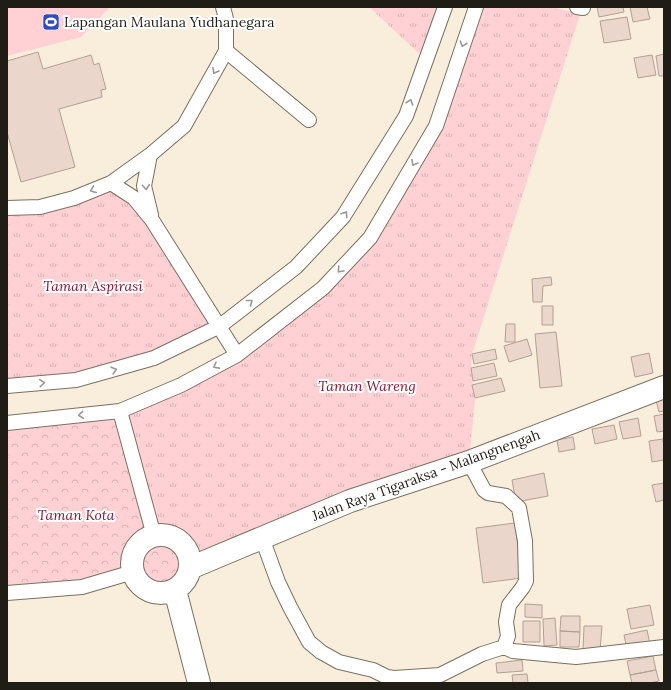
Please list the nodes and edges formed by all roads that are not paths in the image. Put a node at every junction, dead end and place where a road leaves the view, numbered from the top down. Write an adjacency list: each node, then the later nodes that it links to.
1 (223, 7): 4 (street)
2 (445, 7): 10 (street, one-way to 2)
3 (476, 7): 11 (street, one-way to 11)
4 (226, 51): 5 (street); 6 (street, one-way to 6)
5 (309, 120)
6 (150, 155): 7 (street); 9 (street, one-way to 9)
7 (111, 183): 8 (street, one-way to 8); 9 (street)
8 (7, 208)
9 (152, 220): 10 (street)
10 (220, 326): 11 (street); 12 (street, one-way to 10)
11 (237, 355): 14 (street, one-way to 14)
12 (7, 386)
13 (664, 387): 16 (main road, Jalan Raya Tigaraksa - Malangnengah)
14 (120, 411): 15 (street, one-way to 15); 17 (street)
15 (7, 423)
16 (469, 462): 18 (main road, Jalan Raya Tigaraksa - Malangnengah); 23 (street)
17 (154, 536): 19 (main road); 20 (main road)
18 (262, 538): 19 (main road, Jalan Raya Tigaraksa - Malangnengah); 25 (street)
19 (190, 568): 21 (main road)
20 (133, 572): 21 (main road); 22 (street)
21 (175, 590): 26 (main road)
22 (7, 593)
23 (504, 647): 24 (street); 25 (street)
24 (664, 647)
25 (394, 680)
26 (199, 683)

